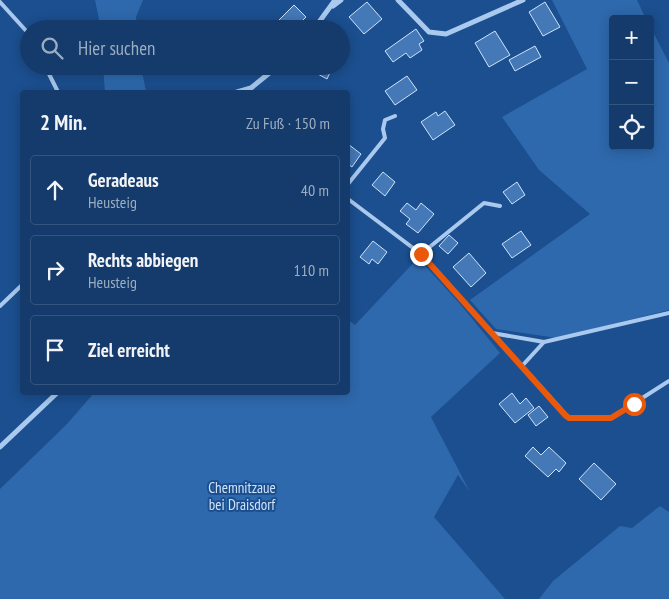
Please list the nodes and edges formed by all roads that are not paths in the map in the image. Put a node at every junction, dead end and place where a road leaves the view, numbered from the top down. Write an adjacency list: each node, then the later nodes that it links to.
1 (341, 0): 5 (street)
2 (398, 0): 3 (street)
3 (524, 0)
4 (0, 2): 7 (lane)
5 (334, 2): 6 (street)
6 (321, 20)
7 (20, 24)
8 (50, 75): 10 (lane)
9 (268, 75): 11 (street)
10 (57, 90)
11 (252, 90)
12 (395, 116): 13 (lane)
13 (350, 182)
14 (350, 201): 16 (lane)
15 (500, 206): 16 (lane)
16 (421, 254): 20 (lane)
17 (20, 287): 18 (lane)
18 (0, 306)
19 (669, 313): 21 (lane)
20 (491, 333): 21 (lane); 22 (lane)
21 (544, 342): 22 (lane)
22 (522, 366): 23 (lane)
23 (669, 381)
24 (55, 395): 25 (street)
25 (0, 447)

